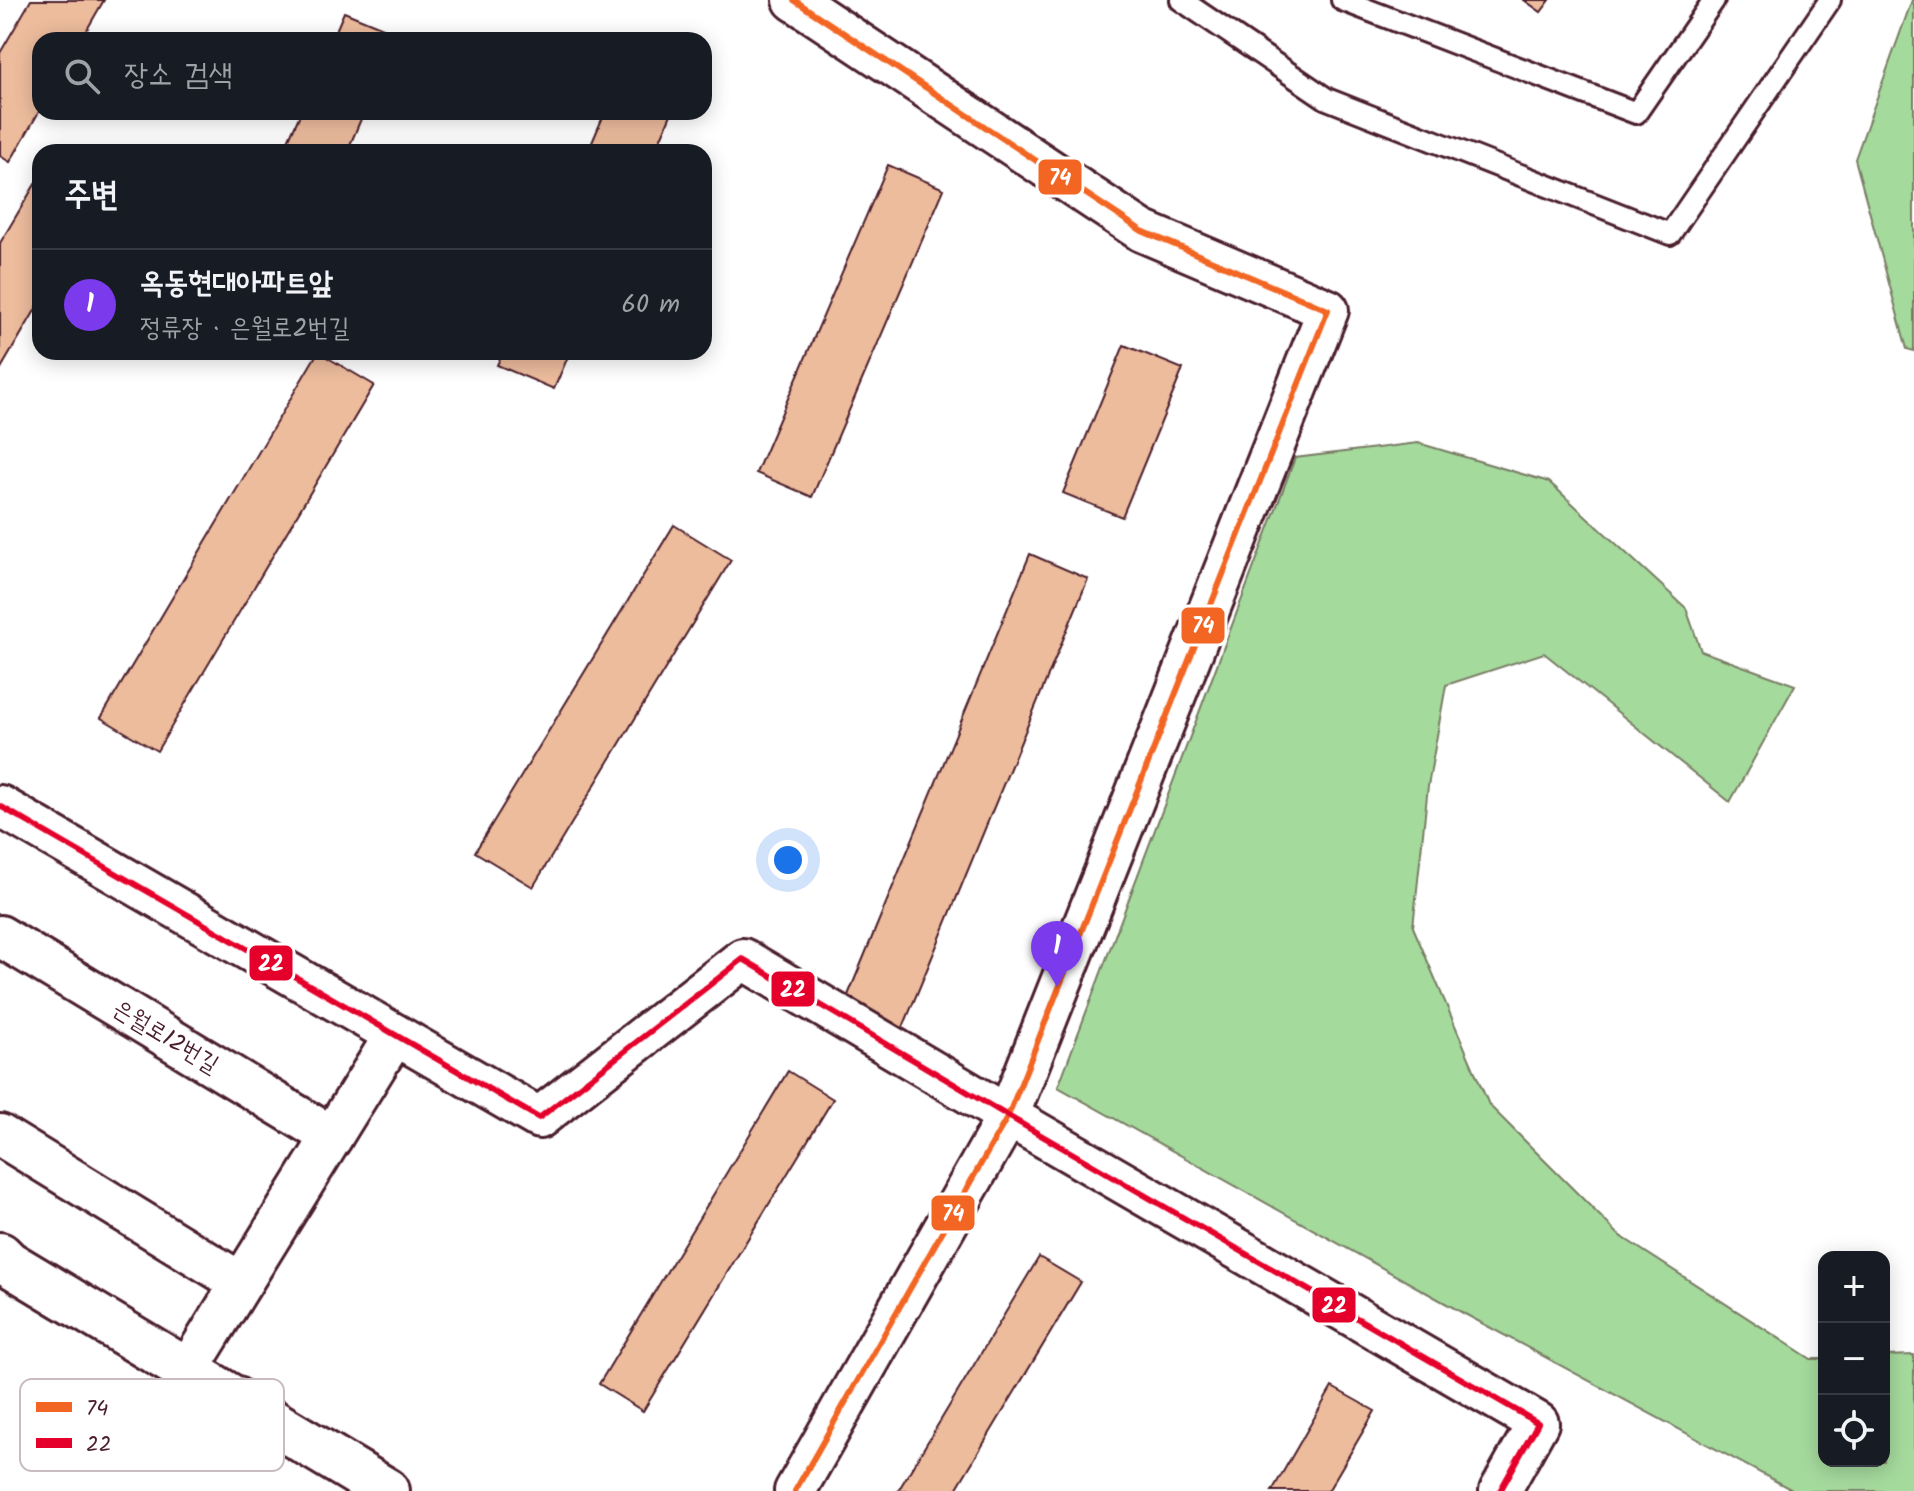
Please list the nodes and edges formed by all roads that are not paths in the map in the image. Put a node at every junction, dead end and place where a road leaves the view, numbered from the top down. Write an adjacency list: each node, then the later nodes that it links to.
1 (794, 0): 9 (street)
2 (1181, 0): 5 (lane)
3 (1342, 0): 4 (lane)
4 (1714, 0)
5 (1830, 0)
6 (0, 806): 8 (street)
7 (0, 936): 11 (street, 은월로12번길)
8 (395, 1035): 9 (street); 11 (street)
9 (1008, 1116): 18 (street); 19 (street)
10 (0, 1135): 13 (street)
11 (332, 1137): 13 (street)
12 (0, 1255): 14 (street)
13 (241, 1283): 14 (street)
14 (187, 1371): 15 (street)
15 (200, 1379)
16 (284, 1429): 17 (street)
17 (387, 1491)
18 (795, 1491)
19 (1500, 1491)

